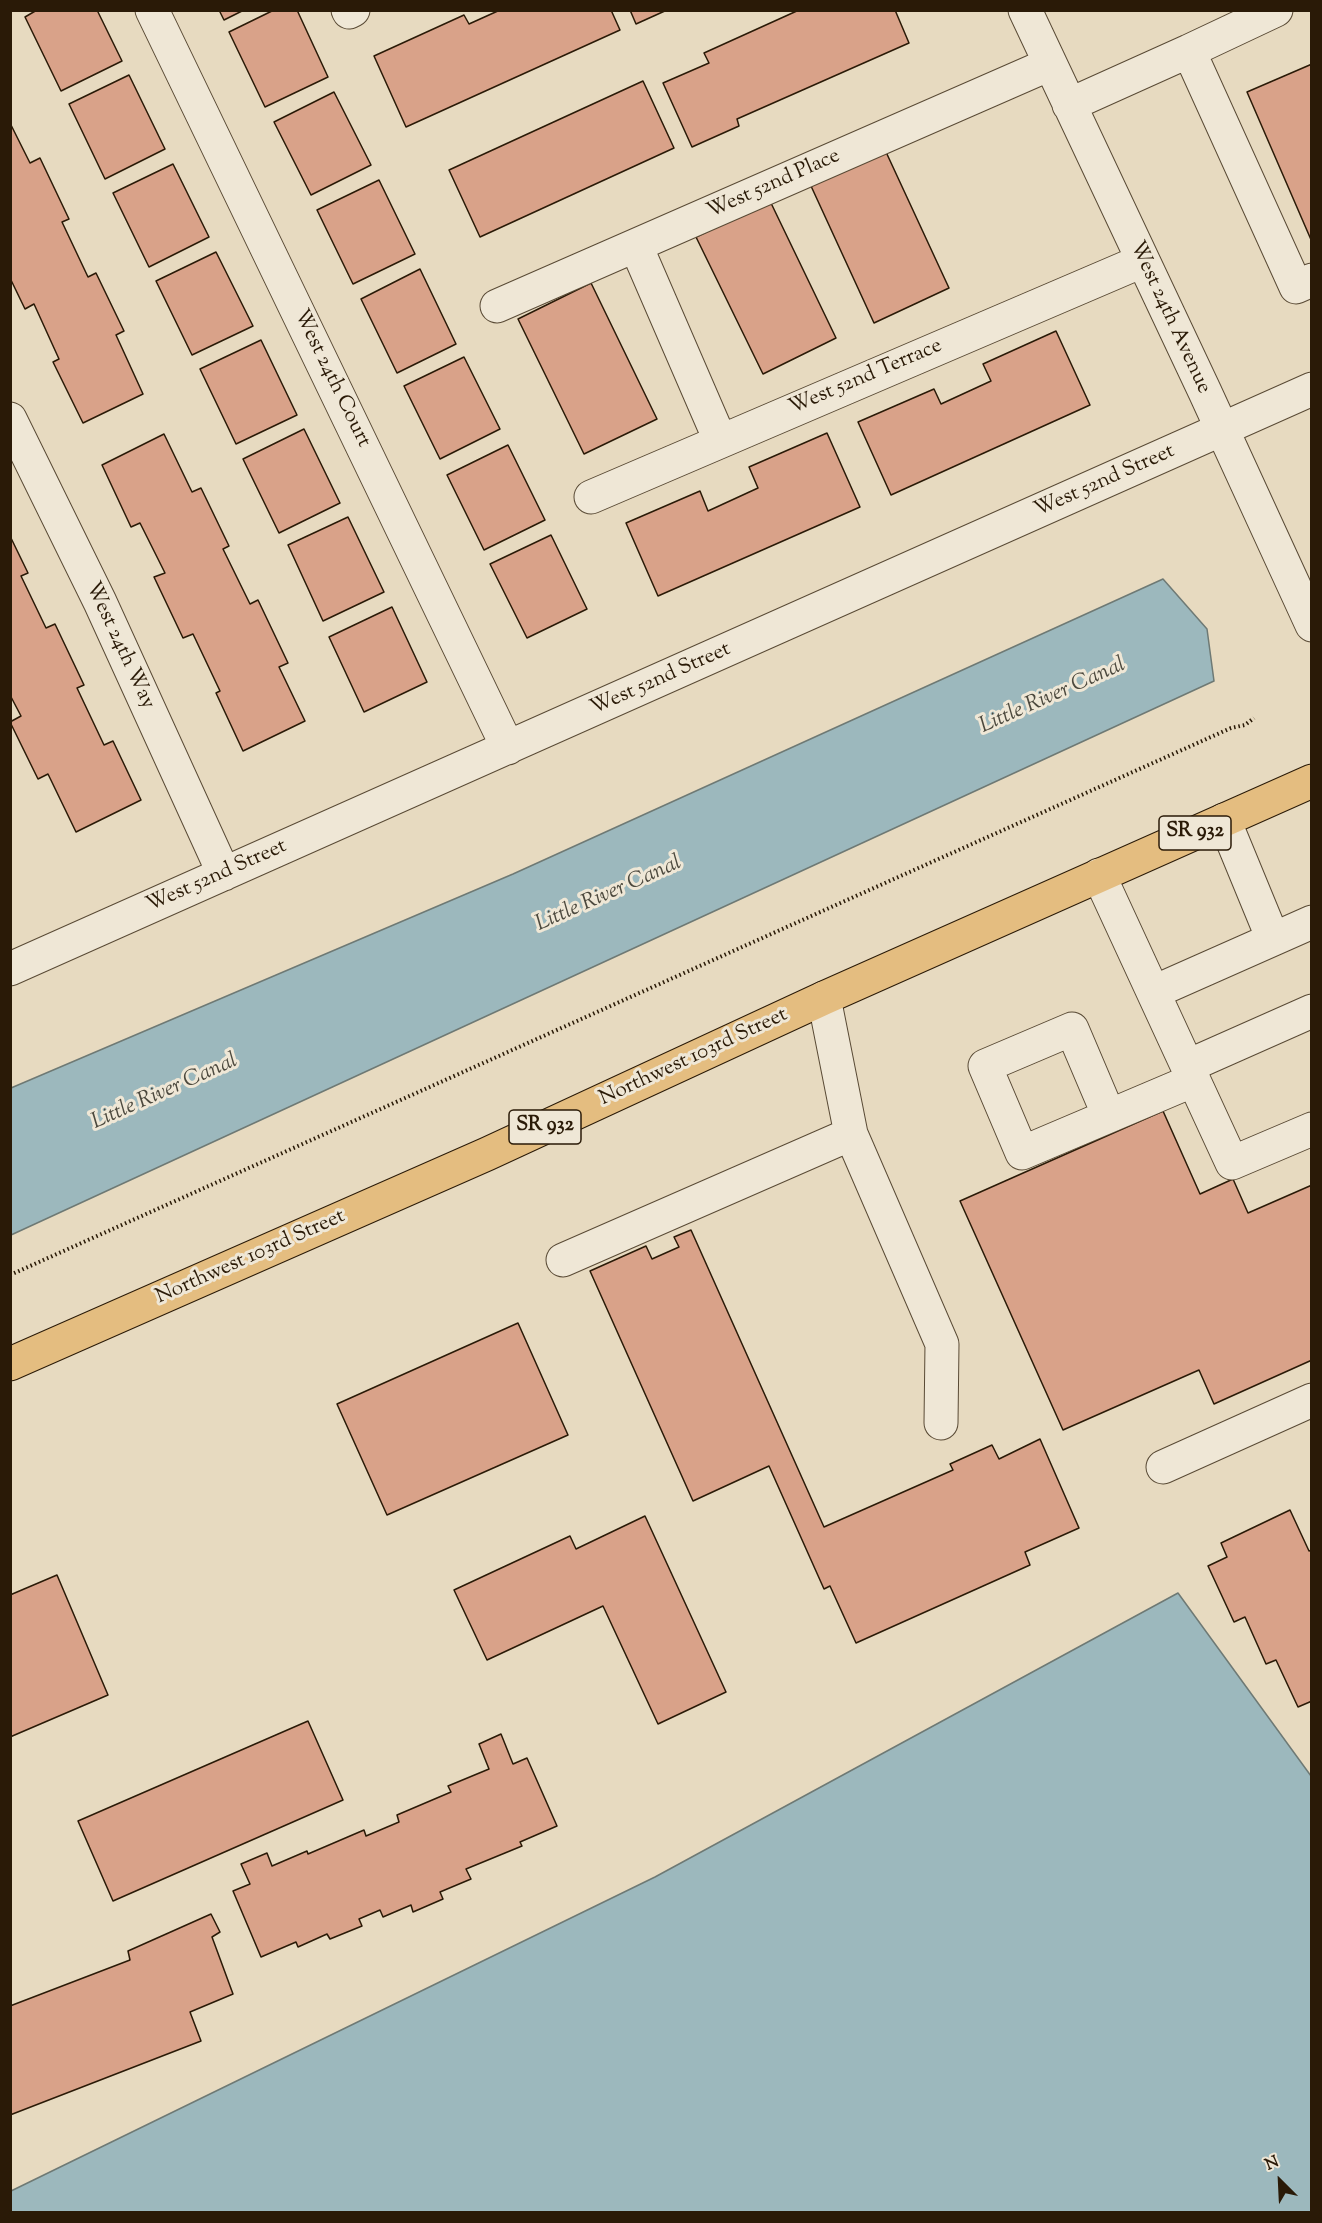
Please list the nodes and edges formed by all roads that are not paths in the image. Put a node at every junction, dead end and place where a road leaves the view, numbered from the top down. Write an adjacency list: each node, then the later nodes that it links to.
1 (152, 10): 19 (street, West 24th Court)
2 (348, 10): 3 (street)
3 (353, 10)
4 (1025, 10): 7 (street, West 24th Avenue)
5 (1276, 10): 6 (street)
6 (1189, 51): 8 (street); 11 (street)
7 (1050, 64): 8 (street, West 24th Avenue); 9 (street, West 52nd Place)
8 (1069, 105): 10 (street, West 24th Avenue)
9 (636, 246): 12 (street, West 52nd Place); 16 (street)
10 (1142, 261): 15 (street, West 24th Avenue); 16 (street, West 52nd Terrace)
11 (1311, 280)
12 (497, 306)
13 (1311, 389): 15 (street, West 52nd Street)
14 (10, 419): 22 (street, West 24th Way)
15 (1221, 429): 18 (street, West 24th Avenue); 19 (street, West 52nd Street)
16 (720, 440): 17 (street, West 52nd Terrace)
17 (591, 497)
18 (1311, 625)
19 (508, 748): 22 (street, West 52nd Street)
20 (1311, 781): 21 (main road, Northwest 103rd Street / SR 932)
21 (1224, 820): 23 (main road, Northwest 103rd Street / SR 932); 25 (street)
22 (224, 874): 26 (street, West 52nd Street)
23 (1099, 875): 27 (street); 28 (main road, Northwest 103rd Street / SR 932)
24 (1311, 922): 25 (street)
25 (1273, 939): 27 (street)
26 (10, 969)
27 (1154, 992): 30 (street)
28 (824, 998): 33 (street); 35 (main road, Northwest 103rd Street / SR 932)
29 (1311, 1011): 30 (street)
30 (1191, 1073): 31 (street); 32 (street)
31 (1109, 1116)
32 (1311, 1129)
33 (850, 1134): 34 (street); 37 (street)
34 (563, 1260)
35 (10, 1364)
36 (1311, 1400): 38 (street)
37 (941, 1423)
38 (1163, 1467)

